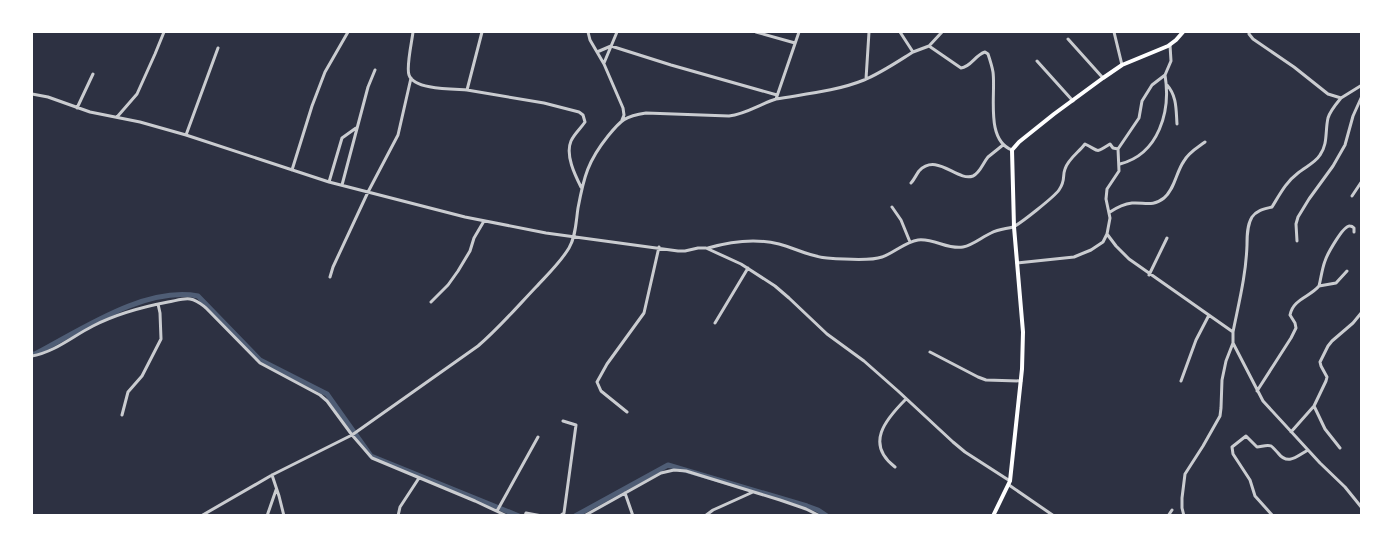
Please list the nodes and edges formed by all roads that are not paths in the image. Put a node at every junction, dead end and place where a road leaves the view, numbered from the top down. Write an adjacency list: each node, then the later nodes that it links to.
1 (164, 32): 41 (street)
2 (348, 32): 51 (street)
3 (413, 32): 29 (street)
4 (482, 32): 34 (street)
5 (588, 32): 21 (street)
6 (617, 32): 18 (street)
7 (756, 32): 16 (street)
8 (799, 32): 16 (street)
9 (869, 32): 31 (street)
10 (900, 32): 22 (street)
11 (942, 32): 19 (street)
12 (1114, 32): 25 (street)
13 (1183, 32): 17 (main road)
14 (1249, 32): 38 (street)
15 (1068, 39): 30 (street)
16 (795, 43): 37 (street)
17 (1170, 45): 25 (main road); 28 (street)
18 (611, 46): 21 (street); 24 (street); 37 (street)
19 (929, 46): 22 (street); 47 (street)
20 (218, 48): 45 (street)
21 (597, 52): 24 (street)
22 (913, 52): 31 (street)
23 (1037, 61): 39 (street)
24 (604, 64): 42 (street)
25 (1122, 65): 30 (main road)
26 (375, 70): 44 (street)
27 (93, 74): 40 (street)
28 (1165, 75): 32 (street); 48 (street)
29 (411, 78): 34 (street); 57 (street)
30 (1103, 78): 39 (main road)
31 (866, 80): 37 (street)
32 (1166, 84): 43 (street); 50 (street)
33 (1361, 84): 38 (street)
34 (467, 90): 56 (street)
35 (32, 94): 40 (street)
36 (1362, 96): 67 (street)
37 (777, 97): 42 (street)
38 (1341, 98): 82 (street)
39 (1073, 101): 49 (main road)
40 (77, 108): 41 (street)
41 (117, 117): 45 (street)
42 (622, 121): 56 (street)
43 (1177, 124)
44 (357, 128): 53 (street); 55 (street)
45 (186, 135): 51 (street)
46 (1205, 142): 60 (street)
47 (1003, 145): 49 (street); 54 (street)
48 (1118, 149): 50 (street); 62 (street)
49 (1012, 150): 62 (main road)
50 (1120, 164): 60 (street)
51 (292, 170): 53 (street)
52 (1362, 181): 58 (street)
53 (329, 182): 55 (street)
54 (911, 183)
55 (342, 185): 57 (street)
56 (582, 189): 65 (street)
57 (368, 192): 61 (street); 75 (street)
58 (1352, 196)
59 (892, 207): 68 (street)
60 (1110, 212): 64 (street)
61 (484, 221): 65 (street); 77 (street)
62 (1014, 227): 68 (street); 71 (main road)
63 (1354, 232): 76 (street)
64 (1107, 234): 71 (street); 74 (street)
65 (574, 237): 69 (street); 95 (street)
66 (1167, 238): 74 (street)
67 (1297, 241)
68 (910, 242): 70 (street)
69 (659, 247): 70 (street); 91 (street)
70 (706, 248): 72 (street)
71 (1017, 263): 86 (main road)
72 (748, 268): 81 (street); 89 (street)
73 (1347, 271): 76 (street)
74 (1149, 275): 80 (street)
75 (330, 277)
76 (1319, 286): 88 (street)
77 (431, 302)
78 (158, 304): 85 (street); 92 (street); 95 (street)
79 (1362, 312): 90 (street)
80 (1209, 315): 82 (street); 87 (street)
81 (715, 323)
82 (1233, 332): 83 (street)
83 (1233, 343): 88 (street); 124 (street)
84 (930, 352): 86 (street)
85 (32, 356)
86 (1021, 381): 102 (main road)
87 (1181, 381)
88 (1257, 391): 94 (street)
89 (906, 399): 99 (street); 102 (street)
90 (1314, 406): 94 (street); 97 (street)
91 (627, 412)
92 (123, 415)
93 (563, 421): 116 (street)
94 (1291, 432): 98 (street)
95 (352, 435): 100 (street); 101 (street)
96 (538, 437): 108 (street)
97 (1340, 448)
98 (1308, 450): 106 (street); 125 (street)
99 (895, 467)
100 (272, 475): 103 (street); 109 (street)
101 (419, 478): 108 (street); 112 (street)
102 (1009, 483): 121 (main road); 122 (street)
103 (276, 488): 110 (street); 111 (street)
104 (754, 492): 105 (street); 119 (street); 120 (street)
105 (625, 493): 117 (street); 118 (street)
106 (1362, 508)
107 (1172, 510): 123 (street)
108 (497, 511): 113 (street)
109 (201, 516)
110 (267, 516)
111 (284, 516)
112 (398, 516)
113 (507, 516)
114 (525, 516): 115 (street)
115 (542, 516)
116 (560, 516)
117 (584, 516)
118 (633, 516)
119 (705, 516)
120 (820, 516)
121 (993, 516)
122 (1054, 516)
123 (1168, 516)
124 (1184, 516)
125 (1273, 516)

